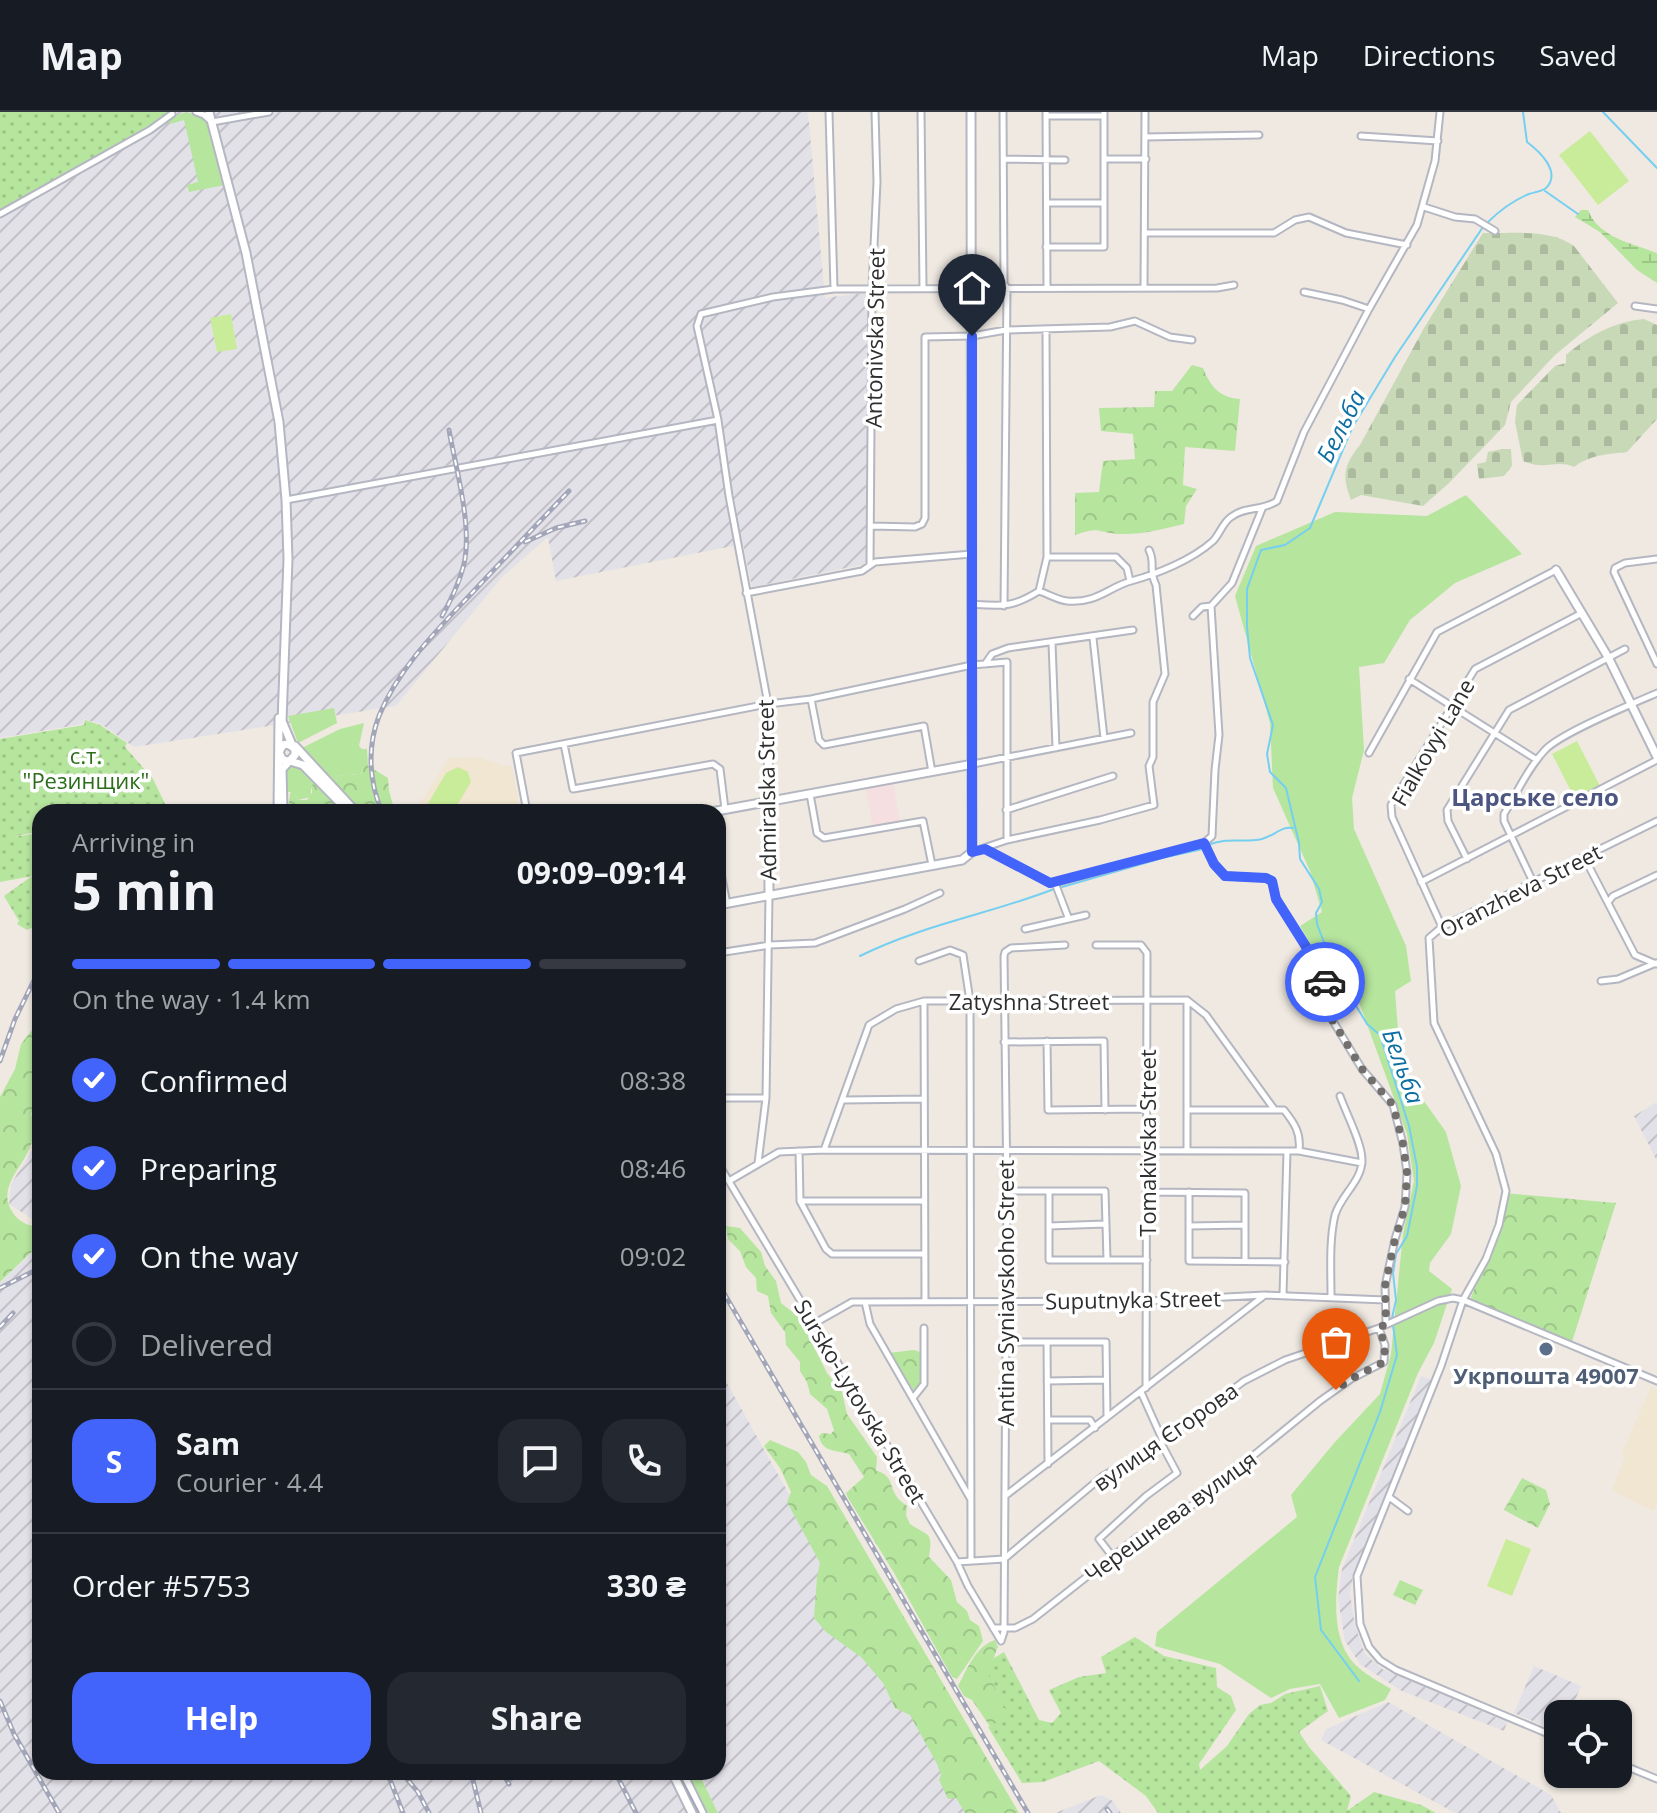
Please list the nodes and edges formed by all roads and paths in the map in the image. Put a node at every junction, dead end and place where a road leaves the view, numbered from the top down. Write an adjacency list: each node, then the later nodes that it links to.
1 (196, 112): 14 (street)
2 (209, 112): 14 (street)
3 (269, 112): 14 (street)
4 (829, 112): 39 (street)
5 (875, 112): 35 (street, Antonivska Street)
6 (921, 112): 36 (street)
7 (971, 112): 37 (street)
8 (1003, 112): 19 (street)
9 (1145, 112): 17 (street)
10 (1440, 112): 18 (street)
11 (175, 113): 27 (street)
12 (1046, 114): 13 (street); 22 (street)
13 (1104, 114): 20 (street)
14 (212, 122): 49 (street)
15 (1259, 135): 17 (street)
16 (1361, 136): 18 (street)
17 (1145, 137): 21 (street)
18 (1438, 141): 26 (street)
19 (1004, 159): 22 (street); 38 (street)
20 (1105, 159): 21 (street); 25 (street)
21 (1146, 159): 29 (street)
22 (1045, 160): 23 (street); 24 (street)
23 (1065, 160)
24 (1047, 203): 25 (street); 31 (street)
25 (1104, 203): 31 (street)
26 (1424, 207): 28 (street); 30 (street)
27 (0, 214)
28 (1493, 230)
29 (1145, 233): 30 (street); 34 (street)
30 (1407, 245): 42 (street)
31 (1046, 247): 33 (street)
32 (1234, 285): 34 (street)
33 (1047, 287): 34 (street); 38 (street)
34 (1144, 287)
35 (872, 288): 36 (street); 39 (street); 51 (street, Antonivska Street)
36 (923, 288): 37 (street)
37 (971, 288): 38 (street); 46 (street)
38 (1007, 288): 45 (street)
39 (834, 289): 48 (street, Admiralska Street)
40 (1304, 292): 42 (street)
41 (1635, 306): 43 (street)
42 (1369, 309): 50 (street)
43 (1657, 309)
44 (1046, 329): 45 (street); 47 (street); 54 (street)
45 (1006, 330): 46 (street); 63 (street)
46 (972, 336): 51 (street); 53 (street)
47 (1192, 340)
48 (718, 420): 49 (street); 61 (street, Admiralska Street)
49 (286, 500): 78 (street)
50 (1262, 509): 58 (street); 64 (street)
51 (871, 526): 56 (street, Antonivska Street)
52 (1149, 550): 58 (street)
53 (972, 554): 56 (street); 62 (street)
54 (1047, 557): 59 (street); 60 (street)
55 (1657, 559): 73 (street)
56 (870, 565): 61 (street)
57 (1556, 570): 65 (street); 75 (street)
58 (1151, 576): 59 (street); 111 (street)
59 (1130, 581): 60 (street)
60 (1039, 591): 63 (street)
61 (746, 593): 79 (street, Admiralska Street)
62 (971, 604): 63 (street); 74 (street)
63 (1004, 606)
64 (1211, 606): 66 (street); 112 (street)
65 (1583, 613): 71 (street); 81 (street, Fialkovyi Lane)
66 (1193, 616)
67 (1133, 630): 68 (street)
68 (1093, 638): 69 (street); 85 (street)
69 (1052, 643): 72 (street); 88 (street)
70 (1625, 649): 71 (street)
71 (1608, 657): 80 (street); 82 (street)
72 (985, 664): 74 (street); 91 (street)
73 (1657, 664)
74 (972, 665): 77 (street); 95 (street)
75 (1409, 679): 81 (street); 89 (street)
76 (1657, 693): 80 (street)
77 (811, 699): 79 (street); 96 (street)
78 (281, 700): 84 (street); 90 (street)
79 (768, 704): 86 (street); 100 (street, Admiralska Street)
80 (1631, 704): 92 (street); 93 (street)
81 (1451, 706): 82 (street); 119 (street, Fialkovyi Lane)
82 (1494, 732): 93 (street); 116 (street)
83 (1131, 733): 85 (street)
84 (287, 737): 87 (street); 99 (street)
85 (1104, 738): 88 (street)
86 (564, 744): 105 (street); 106 (street)
87 (294, 748): 90 (street); 94 (street); 99 (street)
88 (1056, 748): 91 (street)
89 (1369, 753)
90 (278, 755): 94 (street); 101 (street)
91 (1005, 758): 95 (street); 108 (street)
92 (1657, 759): 110 (street)
93 (1537, 760): 110 (street)
94 (289, 761): 102 (street); 103 (street)
95 (973, 764): 96 (street); 114 (street)
96 (932, 772): 98 (street)
97 (1113, 776): 108 (street)
98 (810, 794): 100 (street); 117 (street)
99 (342, 797): 104 (street)
100 (769, 801): 107 (street); 123 (street, Admiralska Street)
101 (280, 804)
102 (280, 804)
103 (341, 804)
104 (349, 804)
105 (526, 804)
106 (724, 804)
107 (726, 809)
108 (1006, 810): 111 (street)
109 (1657, 821): 115 (street, Oranzheva Street)
110 (1512, 835): 116 (street); 120 (street)
111 (1007, 840): 113 (street)
112 (1207, 847): 121 (street); 186 (street)
113 (985, 849): 114 (street); 121 (street)
114 (972, 852): 117 (street)
115 (1584, 857): 120 (street, Oranzheva Street); 125 (street)
116 (1467, 859): 119 (street)
117 (932, 865): 123 (street)
118 (1657, 875): 125 (street)
119 (1421, 882): 129 (street, Fialkovyi Lane)
120 (1533, 882): 129 (street, Oranzheva Street)
121 (1055, 883): 128 (street)
122 (940, 893): 131 (street)
123 (769, 896): 126 (street); 131 (street, Admiralska Street)
124 (726, 899): 126 (street)
125 (1608, 902): 136 (street)
126 (727, 904)
127 (1086, 915): 128 (street)
128 (1068, 917): 130 (street)
129 (1442, 927): 187 (street, Oranzheva Street)
130 (1025, 929)
131 (770, 945): 134 (street); 147 (street, Admiralska Street)
132 (1065, 945): 142 (street, Antina Syniavskoho Street)
133 (1096, 945): 138 (street, Tomakivska Street)
134 (726, 954)
135 (919, 961): 141 (street, Antina Syniavskoho Street)
136 (1656, 963): 137 (street)
137 (1601, 981)
138 (1146, 1000): 139 (street, Zatyshna Street); 142 (street, Zatyshna Street); 150 (street, Tomakivska Street)
139 (1187, 1000): 152 (street); 153 (street)
140 (924, 1001): 141 (street, Zatyshna Street); 148 (street); 149 (street, Zatyshna Street)
141 (970, 1001): 142 (street, Zatyshna Street); 158 (street, Antina Syniavskoho Street)
142 (1004, 1002): 144 (street, Antina Syniavskoho Street)
143 (1047, 1041): 144 (street); 151 (street); 151 (street)
144 (1004, 1042): 154 (street, Antina Syniavskoho Street)
145 (1340, 1096): 163 (street)
146 (726, 1098): 147 (street)
147 (766, 1098): 164 (street, Admiralska Street)
148 (924, 1099): 149 (street); 157 (street)
149 (843, 1100): 155 (street, Zatyshna Street)
150 (1147, 1109): 151 (street); 159 (street, Tomakivska Street)
151 (1105, 1110)
152 (1187, 1110): 153 (street); 160 (street)
153 (1278, 1110): 162 (street)
154 (1005, 1149): 158 (street); 159 (street); 167 (street, Antina Syniavskoho Street)
155 (824, 1150): 156 (street); 157 (street)
156 (799, 1151): 164 (street); 171 (street)
157 (924, 1151): 158 (street); 172 (street)
158 (971, 1151): 185 (street, Antina Syniavskoho Street)
159 (1146, 1151): 160 (street); 169 (street, Tomakivska Street)
160 (1187, 1151): 161 (street)
161 (1287, 1151): 162 (street); 181 (street)
162 (1299, 1151): 163 (street)
163 (1362, 1163): 184 (street)
164 (758, 1164): 166 (street)
165 (726, 1176): 166 (street, Sursko-Lytovska Street)
166 (729, 1181): 192 (street, Sursko-Lytovska Street)
167 (1007, 1191): 168 (street); 191 (street, Antina Syniavskoho Street)
168 (1049, 1192): 173 (street); 175 (street)
169 (1146, 1192): 170 (street); 179 (street, Tomakivska Street)
170 (1189, 1192): 174 (street); 176 (street)
171 (800, 1201): 172 (street); 177 (street)
172 (924, 1201): 177 (street)
173 (1105, 1224): 175 (street); 178 (street)
174 (1244, 1225): 176 (street); 180 (street)
175 (1049, 1226): 178 (street)
176 (1189, 1226): 180 (street)
177 (924, 1254): 188 (street)
178 (1107, 1260): 179 (street)
179 (1147, 1260): 189 (street, Tomakivska Street)
180 (1245, 1260): 181 (street)
181 (1285, 1262): 183 (street)
182 (1265, 1295): 183 (street, Suputnyka Street); 189 (street, Suputnyka Street); 201 (street)
183 (1283, 1295): 184 (street, Suputnyka Street)
184 (1331, 1296): 186 (street, Suputnyka Street)
185 (970, 1300): 188 (street, Suputnyka Street); 191 (street, Suputnyka Street); 210 (street, Antina Syniavskoho Street)
186 (1385, 1300): 193 (street)
187 (1463, 1300): 193 (street, вулиця Єгорова); 200 (street); 209 (street, Oranzheva Street)
188 (925, 1301): 190 (street, Suputnyka Street)
189 (1147, 1301): 191 (street, Suputnyka Street); 201 (street, Tomakivska Street)
190 (865, 1302): 192 (street, Suputnyka Street); 202 (street)
191 (1006, 1302): 196 (street, Antina Syniavskoho Street)
192 (815, 1323): 215 (street, Sursko-Lytovska Street)
193 (1388, 1323): 195 (street, вулиця Єгорова)
194 (924, 1328): 202 (street)
195 (1379, 1328): 206 (street, вулиця Єгорова); 212 (street, Черешнева вулиця)
196 (1006, 1342): 197 (street); 208 (street, Antina Syniavskoho Street)
197 (1047, 1342): 198 (street); 199 (street)
198 (1106, 1380): 199 (street); 203 (street)
199 (1047, 1381): 204 (street)
200 (1657, 1381)
201 (1144, 1390): 203 (street); 206 (street)
202 (913, 1398): 210 (street)
203 (1107, 1418): 205 (street)
204 (1048, 1420): 205 (street); 207 (street)
205 (1095, 1428): 207 (street)
206 (1162, 1442): 212 (street); 213 (street, вулиця Єгорова)
207 (1048, 1464): 208 (street)
208 (1005, 1496): 213 (street, Antina Syniavskoho Street)
209 (1389, 1497): 211 (street); 219 (street, Oranzheva Street)
210 (971, 1500): 214 (street, Antina Syniavskoho Street)
211 (1408, 1511)
212 (1112, 1556): 217 (street, Черешнева вулиця)
213 (1004, 1559): 214 (street); 217 (street, Antina Syniavskoho Street)
214 (971, 1560): 215 (street)
215 (957, 1562): 216 (street, Sursko-Lytovska Street)
216 (993, 1628): 217 (street); 218 (street, Sursko-Lytovska Street)
217 (1004, 1628): 218 (street, Antina Syniavskoho Street)
218 (1001, 1641)
219 (1544, 1732)
220 (1632, 1769): 221 (street)
221 (1657, 1779)
222 (676, 1780): 224 (street)
223 (686, 1780): 225 (street)
224 (692, 1813)
225 (702, 1813)

